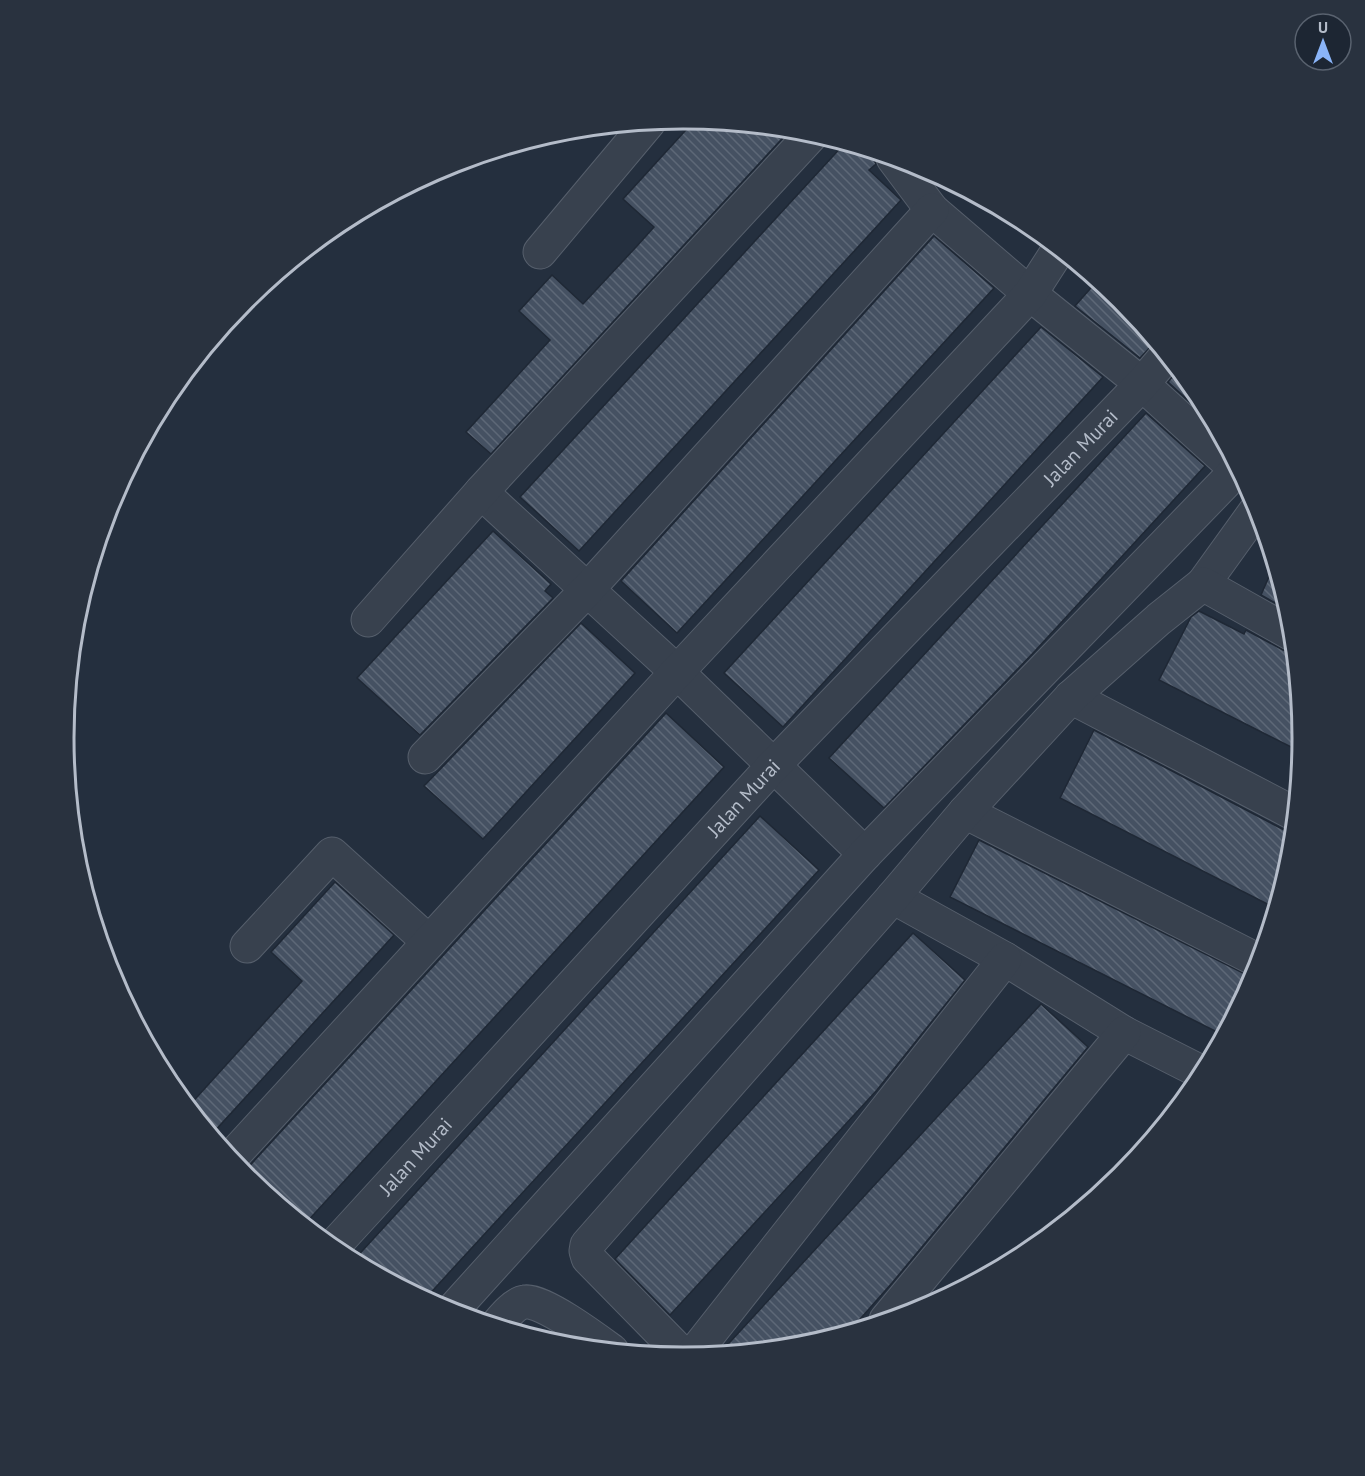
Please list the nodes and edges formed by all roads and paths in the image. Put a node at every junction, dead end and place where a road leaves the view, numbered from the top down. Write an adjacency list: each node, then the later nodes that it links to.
1 (642, 130): 5 (street)
2 (805, 142): 12 (street)
3 (902, 170): 4 (street)
4 (932, 210): 7 (street); 15 (street)
5 (540, 252)
6 (1054, 256): 7 (street)
7 (1030, 294): 9 (street); 18 (street)
8 (1161, 361): 9 (street, Jalan Murai)
9 (1142, 384): 10 (street); 21 (street, Jalan Murai)
10 (1221, 455)
11 (1232, 475): 24 (street)
12 (481, 492): 15 (street); 16 (street)
13 (1250, 519): 14 (street)
14 (1203, 584): 17 (street); 19 (street)
15 (587, 590): 18 (street); 20 (street)
16 (368, 620)
17 (1281, 628)
18 (677, 672): 21 (street); 26 (street)
19 (1071, 697): 22 (street); 23 (street)
20 (426, 757)
21 (773, 766): 24 (street); 33 (street, Jalan Murai)
22 (1287, 810)
23 (965, 812): 25 (street); 28 (street)
24 (865, 854): 34 (street)
25 (893, 897): 29 (street); 38 (street)
26 (429, 942): 27 (street); 32 (street)
27 (248, 946)
28 (1250, 957)
29 (1005, 959): 30 (street); 39 (street)
30 (1124, 1033): 31 (street); 35 (street)
31 (1194, 1068)
32 (236, 1152)
33 (339, 1240)
34 (458, 1304)
35 (895, 1309)
36 (502, 1319): 37 (street)
37 (597, 1341)
38 (675, 1347)
39 (700, 1347)

